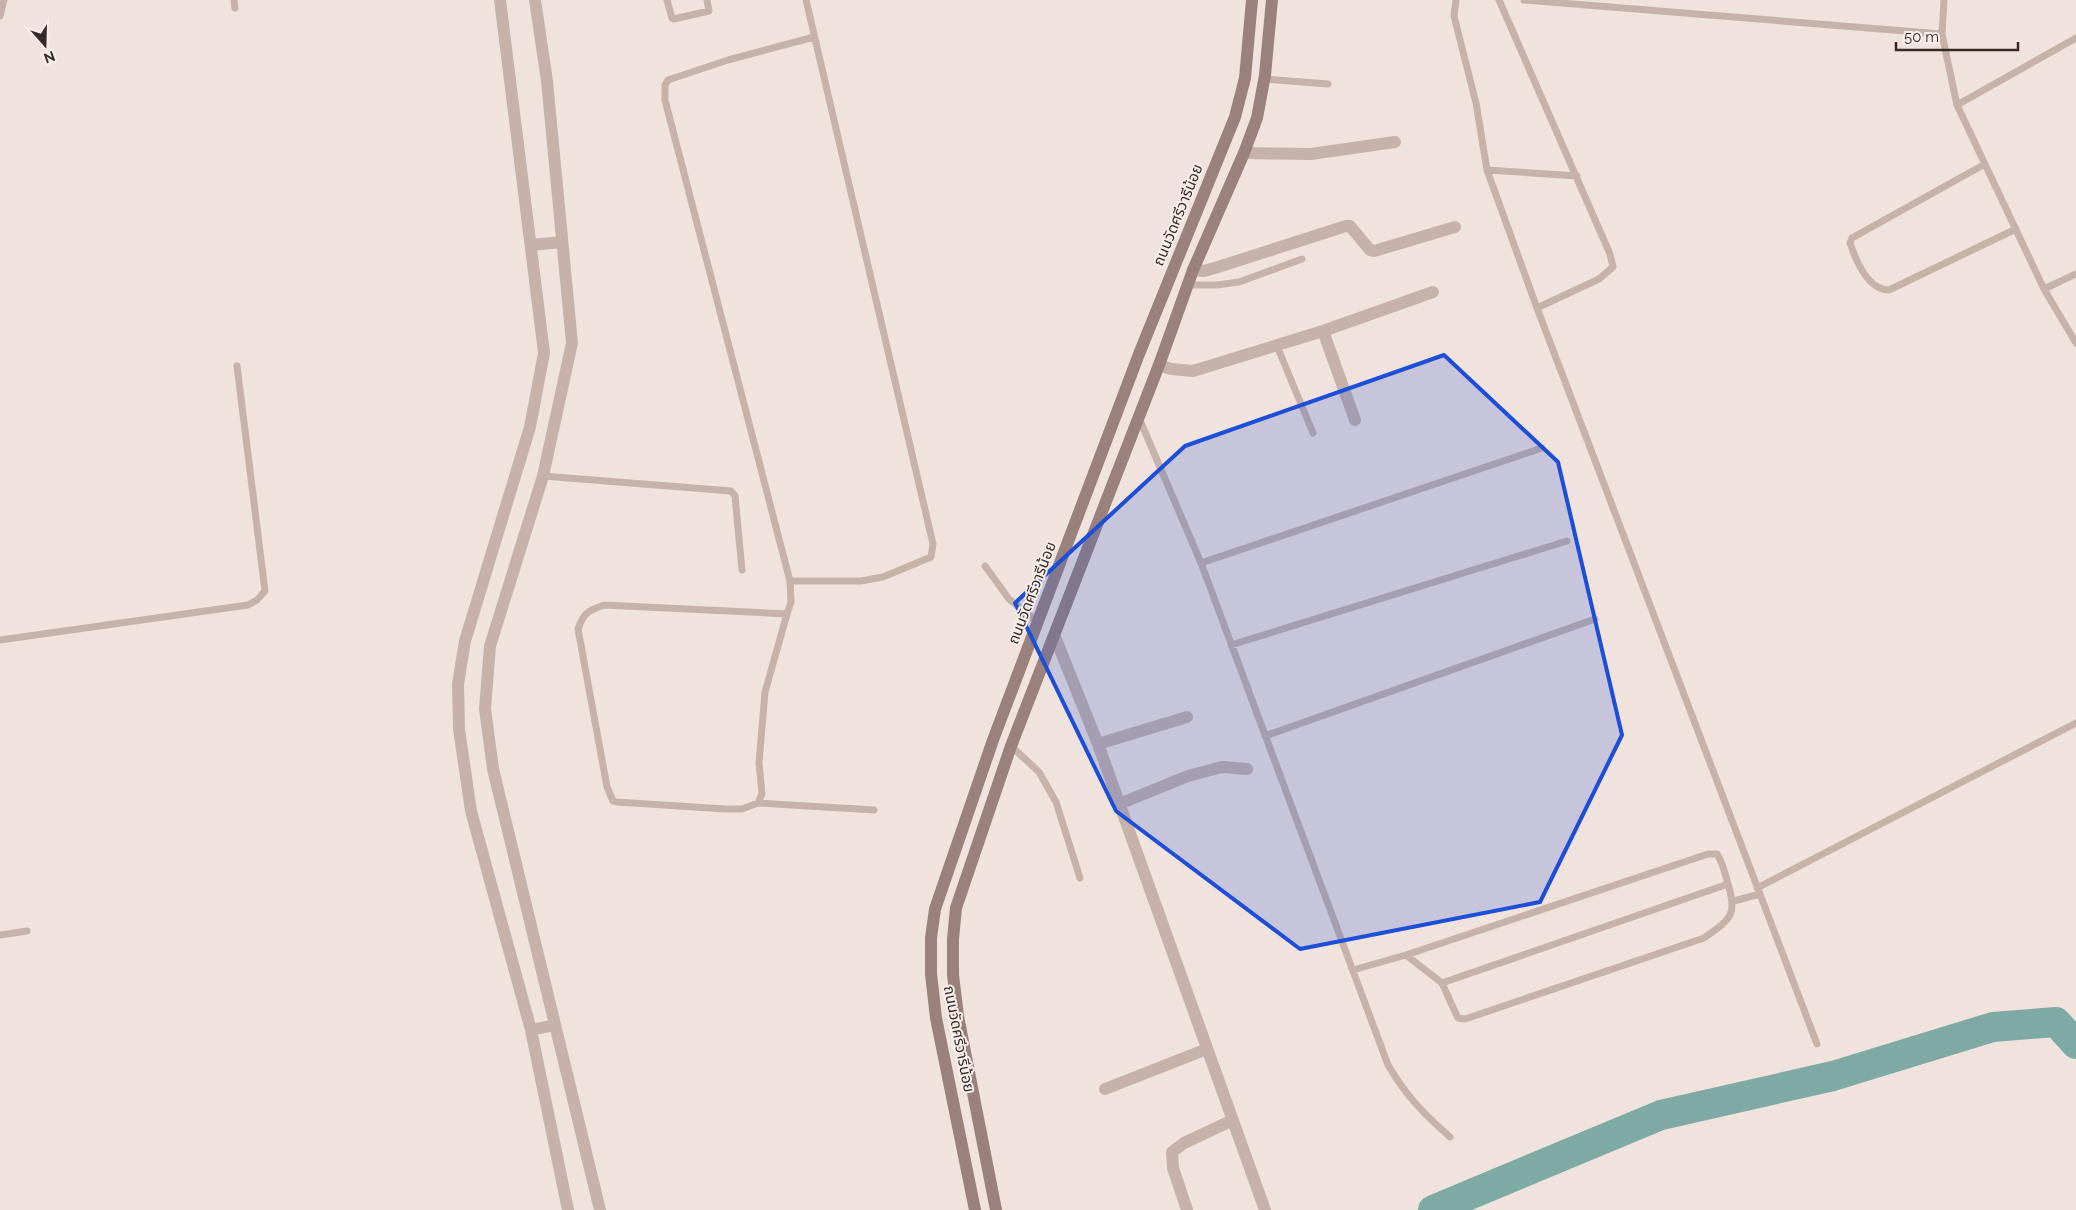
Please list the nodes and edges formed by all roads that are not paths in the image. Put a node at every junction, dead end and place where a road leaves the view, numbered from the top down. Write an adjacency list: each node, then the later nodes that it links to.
1 (4, 0): 14 (lane)
2 (500, 0): 29 (street)
3 (535, 0): 28 (street)
4 (667, 0): 5 (lane)
5 (706, 0)
6 (806, 0): 16 (lane)
7 (1252, 0): 54 (main road, ถนนวัดศรีวารีน้อย)
8 (1272, 0): 18 (main road, ถนนวัดศรีวารีน้อย)
9 (1456, 0): 24 (lane)
10 (1499, 0): 25 (lane)
11 (1524, 0): 13 (lane)
12 (1944, 0): 15 (lane)
13 (1544, 1): 15 (lane)
14 (0, 16)
15 (1942, 34): 20 (lane)
16 (814, 37): 51 (lane); 51 (lane)
17 (2076, 38): 20 (lane)
18 (1264, 79): 19 (lane); 22 (main road, ถนนวัดศรีวารีน้อย)
19 (1328, 84)
20 (1957, 105): 23 (lane)
21 (1395, 142): 22 (street)
22 (1244, 154): 31 (main road, ถนนวัดศรีวารีน้อย)
23 (1985, 164): 27 (lane); 27 (lane)
24 (1487, 170): 25 (lane); 36 (lane)
25 (1577, 176): 36 (lane)
26 (1455, 227): 31 (street)
27 (2016, 229): 34 (lane)
28 (562, 242): 29 (street); 46 (street)
29 (531, 246): 77 (street)
30 (1302, 260): 33 (lane)
31 (1193, 270): 33 (main road, ถนนวัดศรีวารีน้อย)
32 (2076, 274): 34 (lane)
33 (1188, 285): 40 (main road, ถนนวัดศรีวารีน้อย)
34 (2044, 289): 38 (lane)
35 (1434, 292): 37 (street)
36 (1537, 308): 69 (lane)
37 (1322, 331): 39 (street); 43 (street)
38 (2076, 342)
39 (1277, 346): 40 (street); 44 (lane)
40 (1159, 365): 42 (main road, ถนนวัดศรีวารีน้อย)
41 (237, 366): 56 (lane)
42 (1139, 417): 48 (lane); 55 (main road, ถนนวัดศรีวารีน้อย)
43 (1355, 420)
44 (1313, 433)
45 (1542, 448): 48 (lane)
46 (543, 476): 50 (lane); 76 (street)
47 (1567, 541): 57 (lane)
48 (1201, 563): 57 (lane)
49 (985, 566): 54 (lane)
50 (742, 570)
51 (790, 581): 52 (lane)
52 (787, 614): 64 (lane); 64 (lane)
53 (1595, 619): 60 (lane)
54 (1039, 623): 85 (main road, ถนนวัดศรีวารีน้อย)
55 (1055, 637): 61 (street); 62 (main road, ถนนวัดศรีวารีน้อย)
56 (0, 640)
57 (1231, 645): 60 (lane)
58 (1186, 717): 61 (street)
59 (2076, 723): 69 (lane)
60 (1265, 736): 74 (lane)
61 (1098, 744): 65 (street)
62 (1011, 746): 67 (lane); 86 (main road, ถนนวัดศรีวารีน้อย)
63 (1247, 769): 65 (street)
64 (758, 803): 66 (lane)
65 (1119, 804): 79 (street)
66 (874, 810)
67 (1080, 878)
68 (1728, 884): 70 (lane); 73 (lane); 75 (lane)
69 (1759, 891): 70 (lane); 78 (lane)
70 (1734, 901): 75 (lane)
71 (27, 932): 72 (lane)
72 (0, 935)
73 (1406, 955): 74 (lane); 75 (lane)
74 (1353, 970): 82 (lane)
75 (1442, 983)
76 (556, 1026): 77 (street); 84 (street)
77 (531, 1030): 83 (street)
78 (1816, 1044)
79 (1207, 1049): 80 (street); 81 (street)
80 (1105, 1089)
81 (1233, 1120): 87 (street); 88 (street)
82 (1450, 1136)
83 (568, 1210)
84 (600, 1210)
85 (975, 1210)
86 (996, 1210)
87 (1187, 1210)
88 (1265, 1210)

